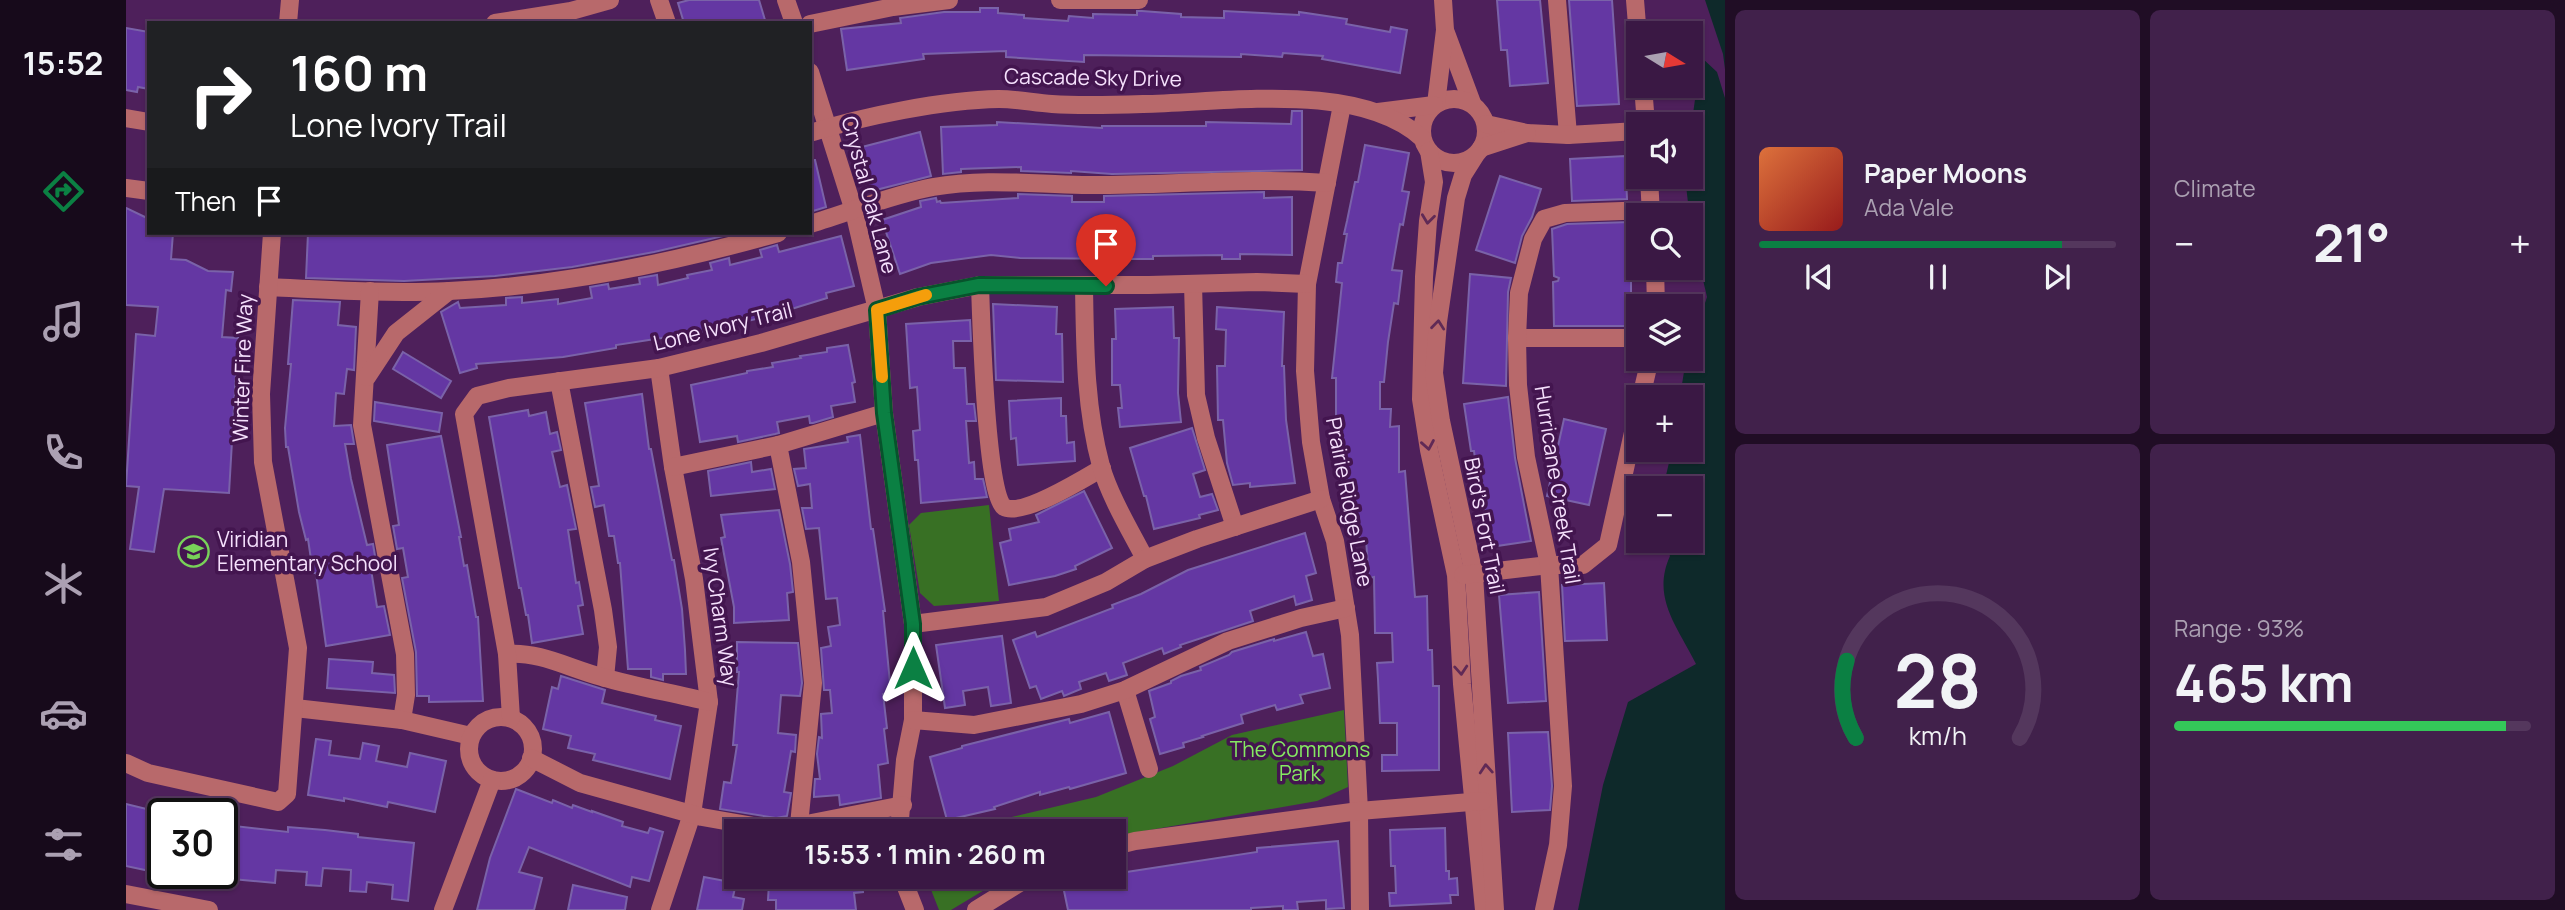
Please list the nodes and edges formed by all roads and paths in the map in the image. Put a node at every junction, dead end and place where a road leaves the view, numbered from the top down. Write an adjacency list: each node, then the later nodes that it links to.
1 (290, 0): 11 (street)
2 (610, 0): 12 (street)
3 (659, 0): 13 (street)
4 (786, 0): 14 (street)
5 (949, 0): 16 (street)
6 (1060, 0): 7 (street)
7 (1139, 0)
8 (1443, 0): 17 (street)
9 (1557, 0): 30 (street)
10 (1634, 0): 15 (street)
11 (288, 21)
12 (507, 21)
13 (666, 21)
14 (793, 21)
15 (1636, 21)
16 (812, 24)
17 (1445, 30): 19 (street); 20 (street)
18 (812, 78): 26 (street, Crystal Oak Lane)
19 (1472, 103): 20 (street); 25 (street)
20 (1435, 104): 22 (street, Cascade Sky Drive); 31 (street)
21 (1342, 105): 22 (street, Cascade Sky Drive); 26 (street, Cascade Sky Drive); 33 (street, Prairie Ridge Lane)
22 (1378, 112): 31 (street, Cascade Sky Drive)
23 (126, 118): 24 (street)
24 (147, 122)
25 (1486, 124): 29 (street); 32 (street)
26 (828, 127): 27 (street, Cascade Sky Drive); 36 (street, Crystal Oak Lane)
27 (812, 132)
28 (1626, 132): 30 (street)
29 (1527, 133): 30 (street); 32 (street)
30 (1567, 135)
31 (1425, 145): 32 (street); 52 (street, Bird's Fort Trail, one-way to 52)
32 (1478, 152): 52 (street, Bird's Fort Trail, one-way to 32)
33 (1327, 183): 36 (street); 42 (street, Prairie Ridge Lane)
34 (126, 188): 35 (street)
35 (147, 191)
36 (853, 211): 38 (street); 48 (street, Crystal Oak Lane)
37 (1626, 213): 49 (street, Hurricane Creek Trail)
38 (812, 223)
39 (272, 235): 45 (street, Winter Fire Way)
40 (770, 235): 47 (street)
41 (1193, 284): 42 (street, Lone Ivory Trail); 44 (street, Lone Ivory Trail); 61 (street)
42 (1307, 284): 60 (street, Prairie Ridge Lane)
43 (979, 285): 44 (street, Lone Ivory Trail); 48 (street, Lone Ivory Trail); 59 (street)
44 (1084, 286): 59 (street)
45 (268, 287): 46 (street); 72 (street, Winter Fire Way)
46 (370, 291): 47 (street); 53 (street)
47 (449, 291): 53 (street)
48 (877, 310): 51 (street, Lone Ivory Trail); 55 (street, Crystal Oak Lane)
49 (1517, 338): 50 (street); 63 (street, Hurricane Creek Trail)
50 (1626, 338)
51 (659, 368): 54 (street, Lone Ivory Trail); 58 (street, Ivy Charm Way)
52 (1427, 374): 64 (street, Bird's Fort Trail, one-way to 64); 65 (street, Bird's Fort Trail)
53 (365, 380): 74 (street)
54 (559, 381): 68 (street, Lone Ivory Trail); 69 (street)
55 (884, 413): 56 (street); 67 (street, Crystal Oak Lane)
56 (778, 445): 58 (street); 85 (street)
57 (1626, 462): 63 (street)
58 (673, 467): 71 (street, Ivy Charm Way)
59 (1102, 468): 62 (street)
60 (1321, 499): 61 (street); 66 (street, Prairie Ridge Lane)
61 (1235, 527): 62 (street)
62 (1145, 559): 67 (street)
63 (1549, 565): 65 (street); 101 (street, Hurricane Creek Trail)
64 (1456, 575): 65 (street); 81 (street, Bird's Fort Trail, one-way to 81)
65 (1474, 575): 81 (street, Bird's Fort Trail, one-way to 65)
66 (1346, 608): 70 (street); 83 (street, Prairie Ridge Lane)
67 (913, 624): 75 (street, Crystal Oak Lane)
68 (508, 654): 69 (street); 73 (street, Lone Ivory Trail)
69 (605, 678): 71 (street)
70 (1125, 690): 75 (street); 79 (street)
71 (709, 702): 84 (street, Ivy Charm Way)
72 (295, 708): 74 (street); 78 (street, Winter Fire Way)
73 (511, 718): 76 (street); 77 (street)
74 (402, 720): 76 (street)
75 (913, 720): 82 (street, Crystal Oak Lane)
76 (471, 736): 80 (street)
77 (531, 758): 80 (street); 84 (street)
78 (126, 763)
79 (1149, 769)
80 (492, 780): 94 (street)
81 (1480, 801): 83 (street); 99 (street, Bird's Fort Trail); 100 (street, Bird's Fort Trail)
82 (903, 805): 86 (street); 87 (street, Crystal Oak Lane)
83 (1359, 811): 89 (street); 98 (street, Prairie Ridge Lane)
84 (691, 814): 88 (street); 95 (street, Ivy Charm Way)
85 (800, 819)
86 (830, 819)
87 (901, 819)
88 (724, 822)
89 (1126, 843)
90 (907, 889): 96 (street)
91 (1010, 889): 97 (street)
92 (131, 901): 93 (street)
93 (209, 910)
94 (443, 910)
95 (660, 910)
96 (915, 910)
97 (976, 910)
98 (1360, 910)
99 (1483, 910)
100 (1495, 910)
101 (1544, 910)

